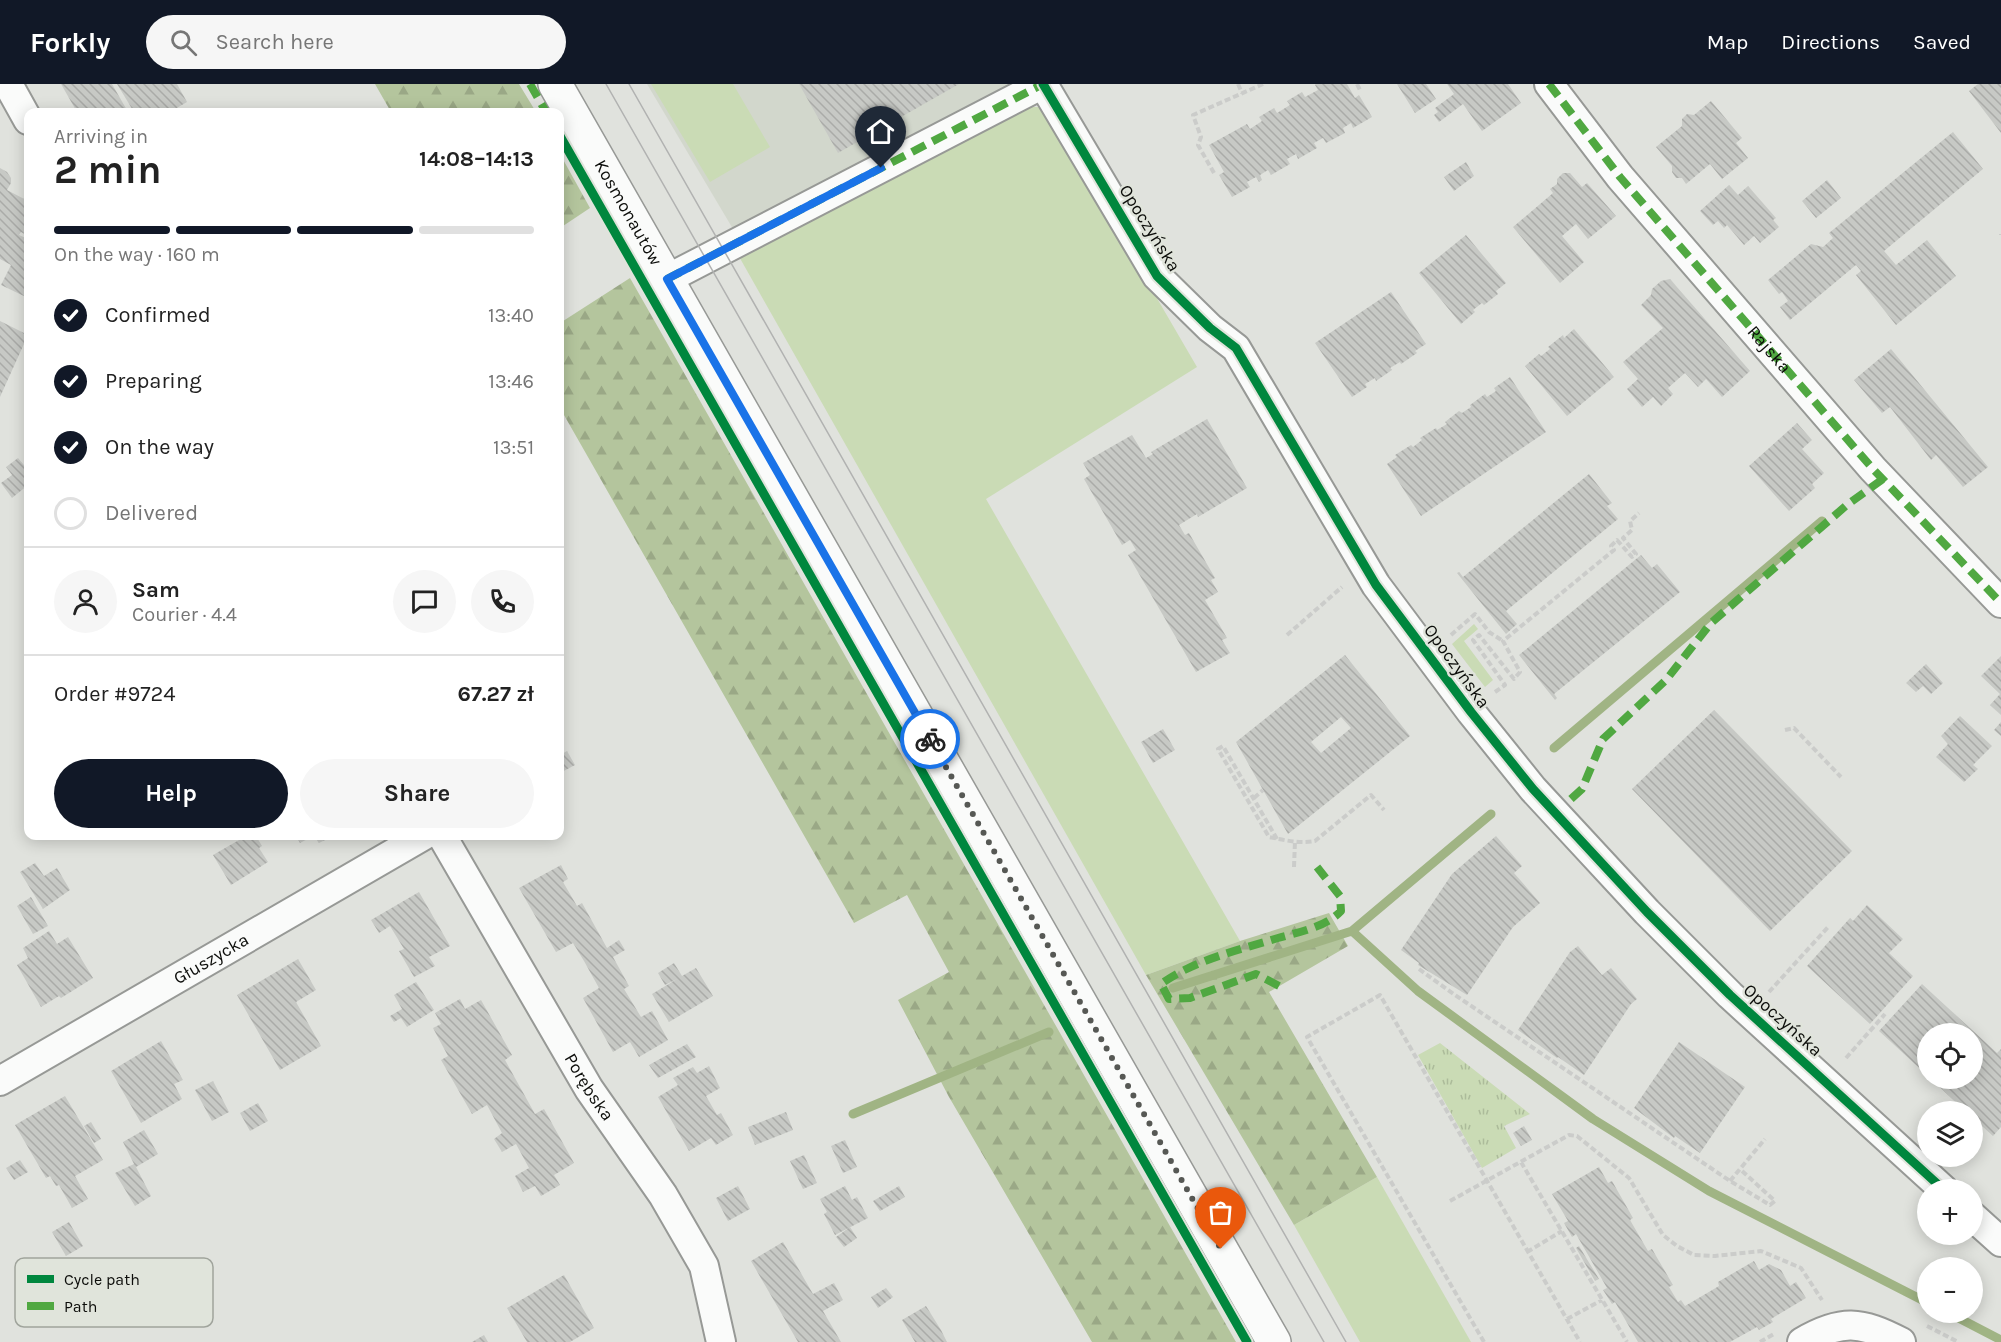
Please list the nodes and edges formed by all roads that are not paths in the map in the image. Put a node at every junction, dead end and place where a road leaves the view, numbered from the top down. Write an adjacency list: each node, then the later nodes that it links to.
1 (8, 84): 5 (street)
2 (555, 84): 6 (main road, Kosmonautów)
3 (1043, 84): 6 (street); 11 (street, Opoczyńska)
4 (1549, 84): 7 (street, Rajska)
5 (24, 113)
6 (667, 279): 15 (main road, Kosmonautów)
7 (2001, 603)
8 (416, 840): 10 (street, Głuszycka)
9 (444, 840): 14 (street, Porębska)
10 (0, 1081)
11 (1932, 1179)
12 (1983, 1226): 13 (street)
13 (2001, 1242)
14 (721, 1342)
15 (1274, 1342)
16 (1802, 1342): 17 (street)
17 (1901, 1342)

